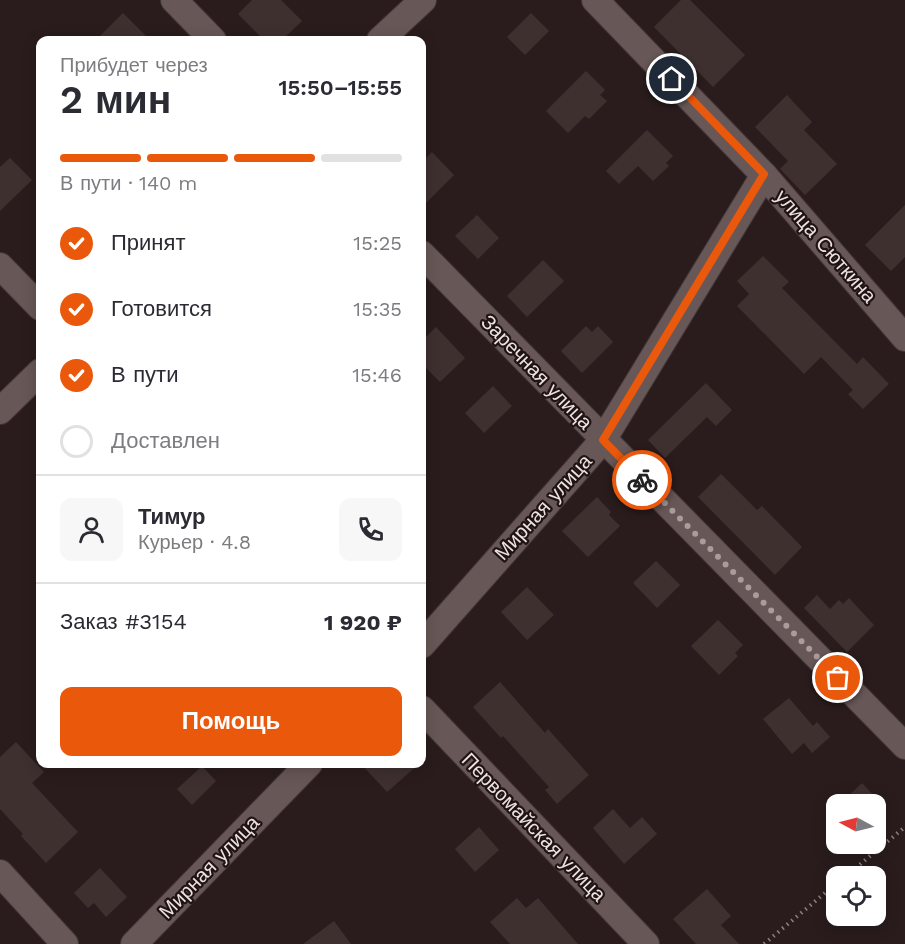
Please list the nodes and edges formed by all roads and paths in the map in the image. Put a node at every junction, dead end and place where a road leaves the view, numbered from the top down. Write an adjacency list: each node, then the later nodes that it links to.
1 (174, 0): 4 (street)
2 (423, 0): 5 (street)
3 (595, 0): 6 (street, улица Сюткина)
4 (209, 36)
5 (384, 36)
6 (764, 174): 10 (street, улица Сюткина); 13 (street, Мирная улица)
7 (426, 259): 13 (street, Заречная улица)
8 (0, 266): 9 (street)
9 (36, 303)
10 (905, 338)
11 (36, 376): 12 (street)
12 (0, 411)
13 (603, 440): 14 (street, Мирная улица); 16 (street, Заречная улица)
14 (426, 640)
15 (426, 713): 24 (street, Первомайская улица)
16 (905, 746)
17 (305, 768): 23 (street, Мирная улица)
18 (905, 826): 19 (path)
19 (858, 866)
20 (0, 873): 22 (street)
21 (826, 892): 25 (path)
22 (65, 944)
23 (134, 944)
24 (646, 944)
25 (764, 944)

